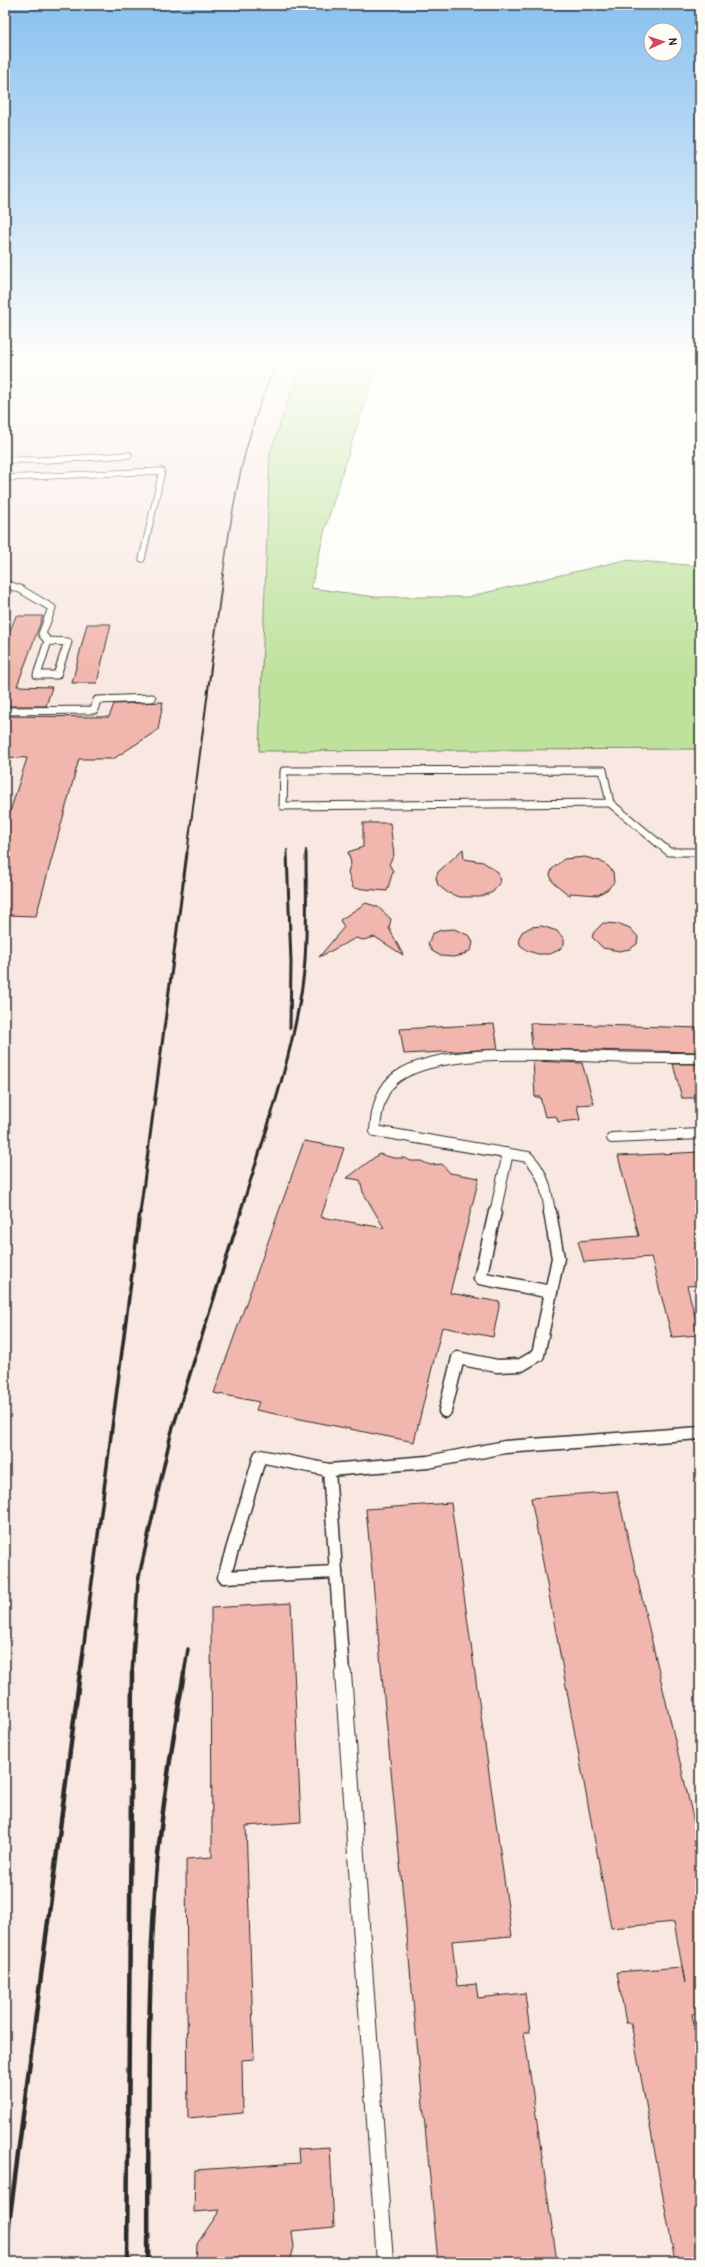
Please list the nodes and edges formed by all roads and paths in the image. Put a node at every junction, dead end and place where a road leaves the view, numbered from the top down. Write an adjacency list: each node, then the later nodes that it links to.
1 (5, 478): 2 (lane)
2 (142, 559)
3 (5, 584): 4 (lane)
4 (48, 641): 4 (lane)
5 (152, 698): 6 (lane)
6 (5, 711)
7 (610, 803): 7 (lane); 8 (lane)
8 (700, 852)
9 (700, 1058): 12 (lane)
10 (700, 1134): 11 (lane)
11 (612, 1138)
12 (508, 1154): 13 (lane); 13 (lane)
13 (551, 1292): 14 (lane)
14 (445, 1411)
15 (700, 1433): 16 (lane)
16 (329, 1470): 17 (lane); 17 (lane)
17 (336, 1572): 18 (lane)
18 (385, 2262)

